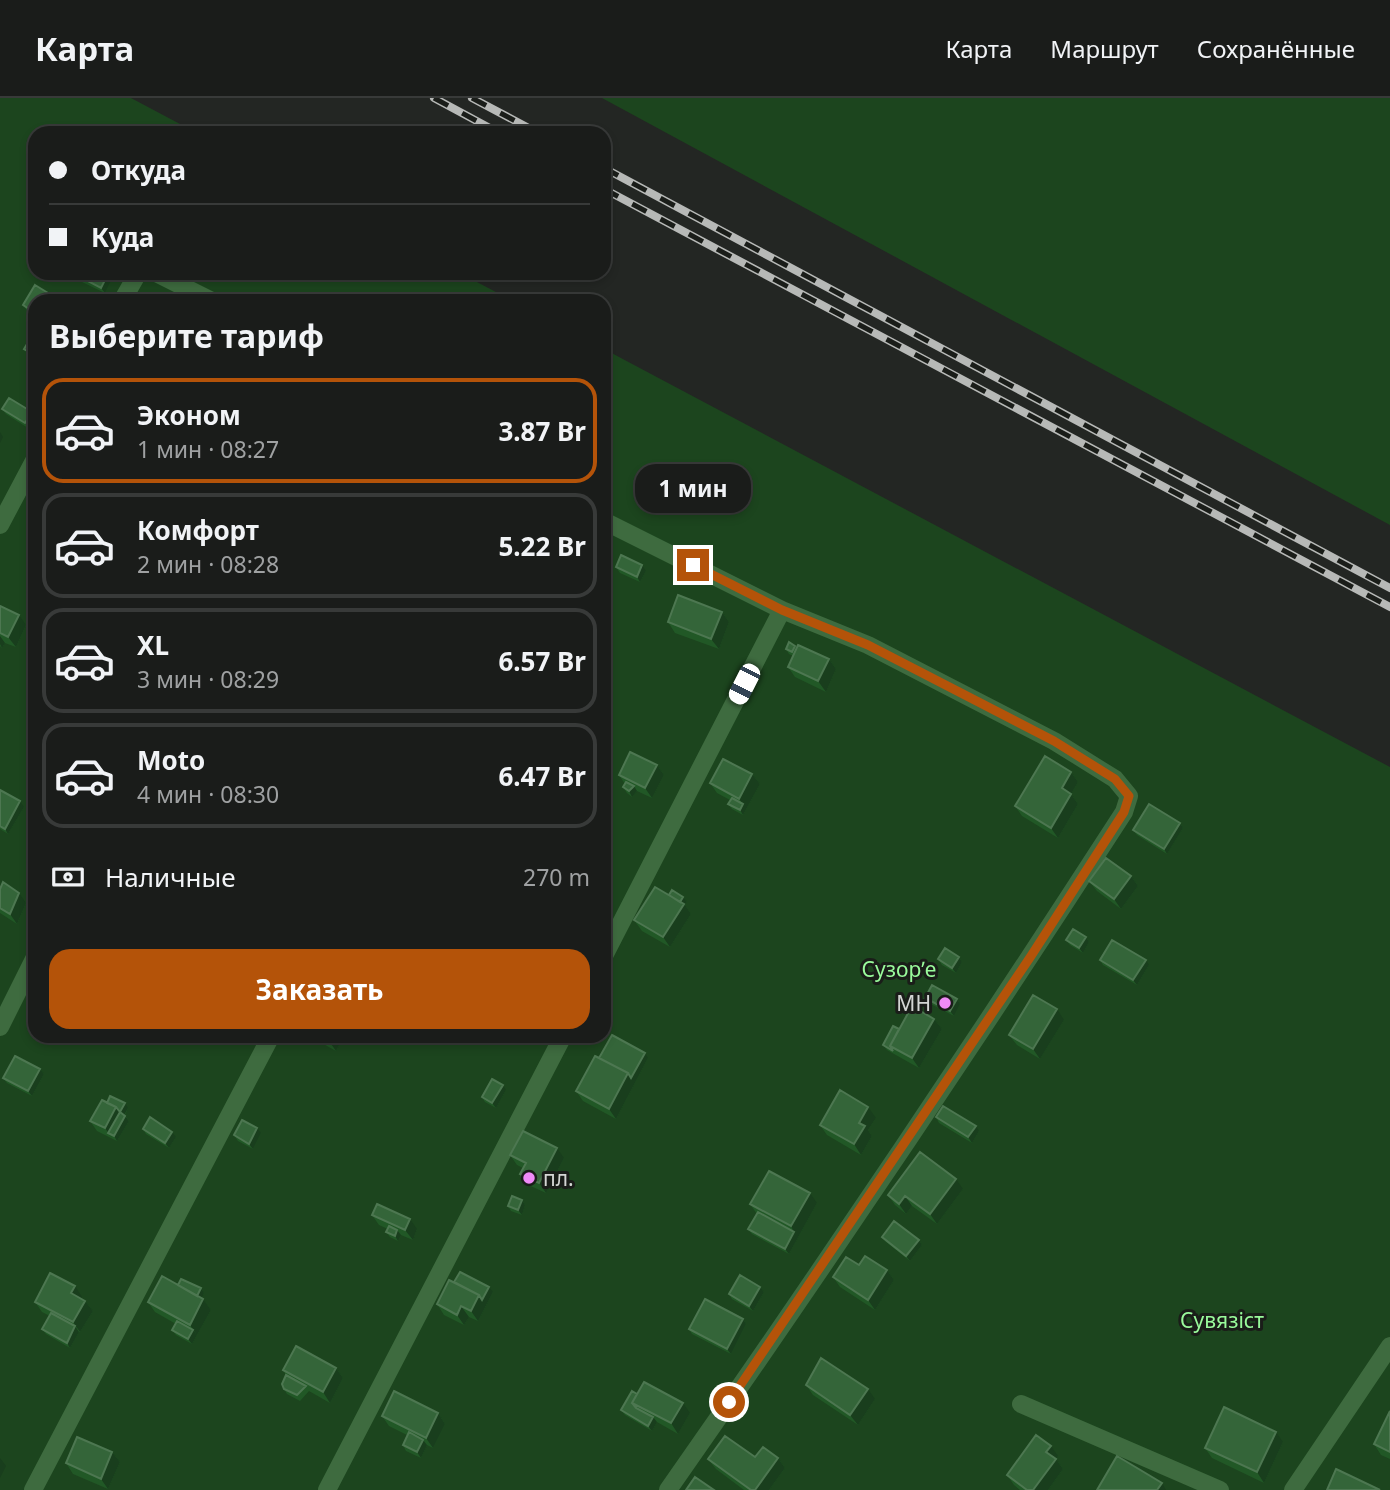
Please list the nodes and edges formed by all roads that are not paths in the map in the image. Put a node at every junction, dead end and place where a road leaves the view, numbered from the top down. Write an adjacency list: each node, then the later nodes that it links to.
1 (170, 280): 2 (lane)
2 (198, 294)
3 (28, 472): 5 (lane)
4 (611, 524): 6 (lane)
5 (0, 525)
6 (782, 610): 7 (lane); 16 (lane)
7 (611, 942)
8 (28, 971): 9 (lane)
9 (0, 1027)
10 (267, 1043): 14 (lane)
11 (559, 1043): 15 (lane)
12 (1390, 1346): 18 (lane)
13 (1021, 1404): 17 (lane)
14 (33, 1490)
15 (327, 1490)
16 (668, 1490)
17 (1220, 1490)
18 (1293, 1490)

